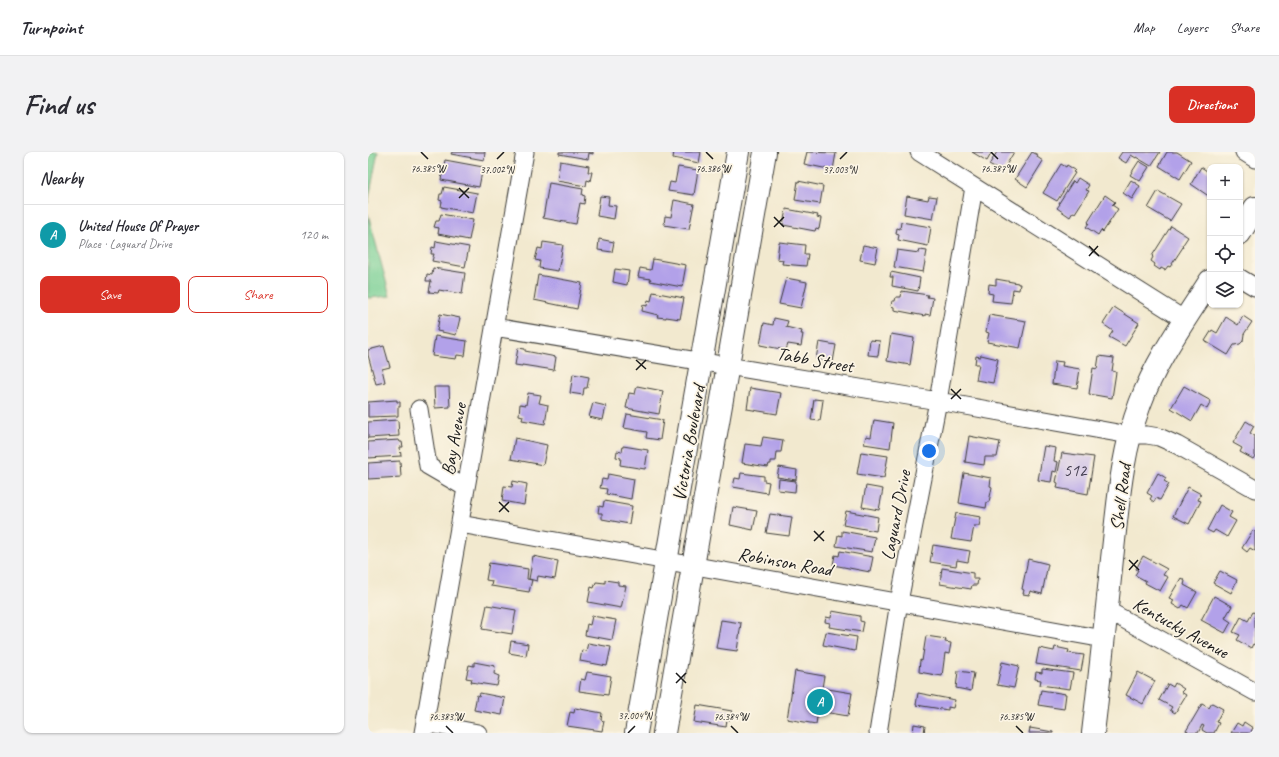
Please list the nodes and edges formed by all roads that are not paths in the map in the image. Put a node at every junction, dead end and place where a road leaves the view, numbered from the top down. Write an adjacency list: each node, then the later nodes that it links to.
1 (524, 152): 14 (street, Bay Avenue)
2 (738, 152): 15 (main road, Victoria Boulevard)
3 (765, 152): 16 (main road, Victoria Boulevard)
4 (920, 152): 7 (street)
5 (1244, 152): 6 (street)
6 (1255, 159)
7 (974, 187): 13 (street); 17 (street, Laguard Drive)
8 (1255, 208): 9 (main road)
9 (1243, 228)
10 (1243, 280): 12 (street)
11 (1207, 286): 13 (main road, Shell Road)
12 (1255, 287)
13 (1185, 320): 19 (main road, Shell Road)
14 (494, 327): 15 (street, Tabb Street); 20 (street, Bay Avenue)
15 (702, 362): 16 (street, Tabb Street); 23 (main road, Victoria Boulevard)
16 (728, 366): 17 (street, Tabb Street); 24 (main road, Victoria Boulevard)
17 (938, 401): 19 (street, Tabb Street); 25 (street, Laguard Drive)
18 (418, 410): 20 (street)
19 (1129, 435): 21 (street, Tabb Street); 26 (main road, Shell Road)
20 (466, 488): 22 (street, Bay Avenue)
21 (1255, 489)
22 (460, 524): 23 (street, Robinson Road); 29 (street, Bay Avenue)
23 (667, 562): 24 (street, Robinson Road); 31 (main road, Victoria Boulevard)
24 (694, 566): 25 (street, Robinson Road); 32 (main road, Victoria Boulevard)
25 (899, 602): 27 (street, Robinson Road); 33 (street, Laguard Drive)
26 (1107, 610): 27 (main road, Shell Road); 28 (street, Kentucky Avenue)
27 (1104, 638): 34 (main road, Shell Road)
28 (1255, 692)
29 (424, 728): 30 (street)
30 (478, 733)
31 (636, 733)
32 (664, 733)
33 (878, 733)
34 (1093, 733)

